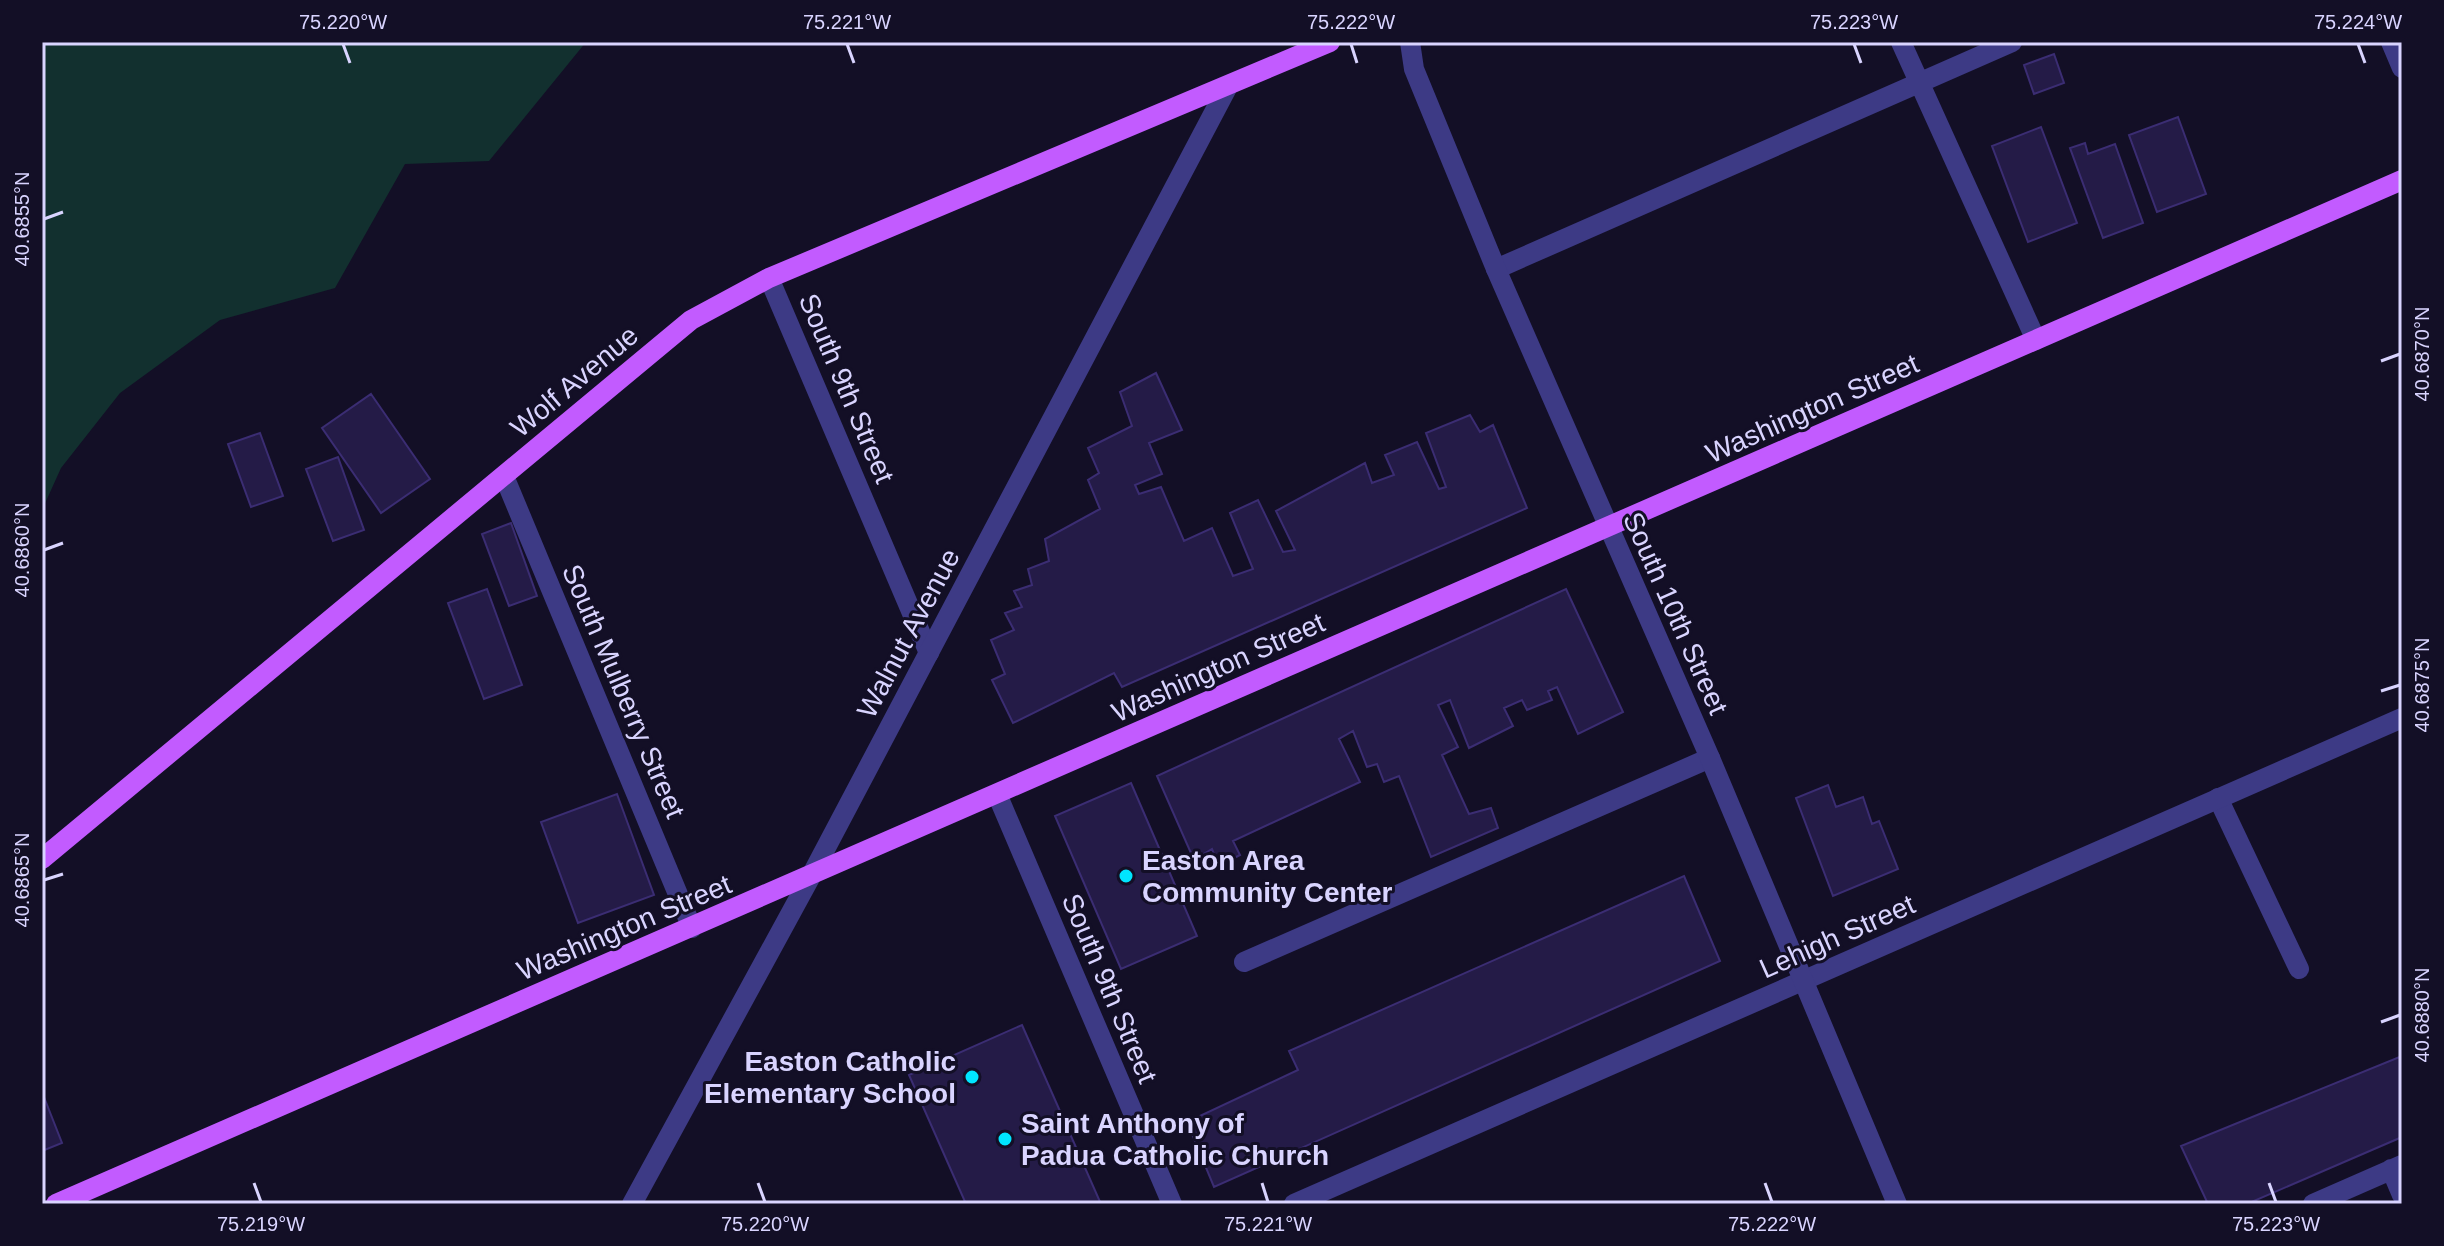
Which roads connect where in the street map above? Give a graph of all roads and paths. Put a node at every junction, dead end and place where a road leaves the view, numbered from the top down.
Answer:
1 (1330, 42) edge
2 (1410, 42) edge
3 (1901, 42) edge
4 (2012, 42) edge
5 (2391, 42) edge
6 (2402, 68) edge
7 (1920, 83) junction
8 (1228, 86) junction
9 (2402, 180) edge
10 (1496, 269) junction
11 (769, 278) junction
12 (2036, 340) junction
13 (504, 476) junction
14 (1607, 528) junction
15 (929, 653) junction
16 (2402, 718) edge
17 (1710, 758) junction
18 (997, 794) junction
19 (2218, 798) junction
20 (42, 859) edge
21 (811, 876) junction
22 (692, 928) junction
23 (1244, 962) dead end
24 (2299, 969) dead end
25 (1803, 981) junction
26 (2397, 1167) edge
27 (2402, 1195) edge
28 (56, 1204) edge
29 (632, 1204) edge
30 (1172, 1204) edge
31 (1294, 1204) edge
32 (1896, 1204) edge
33 (2313, 1204) edge

1 - 8 main road, Wolf Avenue
2 - 10 street, South 10th Street
3 - 7 street
4 - 7 street
5 - 6 street
7 - 10 street
7 - 12 street
8 - 11 main road, Wolf Avenue
8 - 15 street, Walnut Avenue
9 - 12 main road, Washington Street
10 - 14 street, South 10th Street
11 - 13 main road, Wolf Avenue
11 - 15 street, South 9th Street
12 - 14 main road, Washington Street
13 - 20 main road, Wolf Avenue
13 - 22 street, South Mulberry Street
14 - 17 street, South 10th Street
14 - 18 main road, Washington Street
15 - 21 street, Walnut Avenue
16 - 19 street, Lehigh Street
17 - 23 street
17 - 25 street, South 10th Street
18 - 21 main road, Washington Street
18 - 30 street, South 9th Street
19 - 24 street
19 - 25 street, Lehigh Street
21 - 22 main road, Washington Street
21 - 29 street, Walnut Avenue
22 - 28 main road, Washington Street
25 - 31 street, Lehigh Street
25 - 32 street, South 10th Street
26 - 27 street
26 - 33 street

